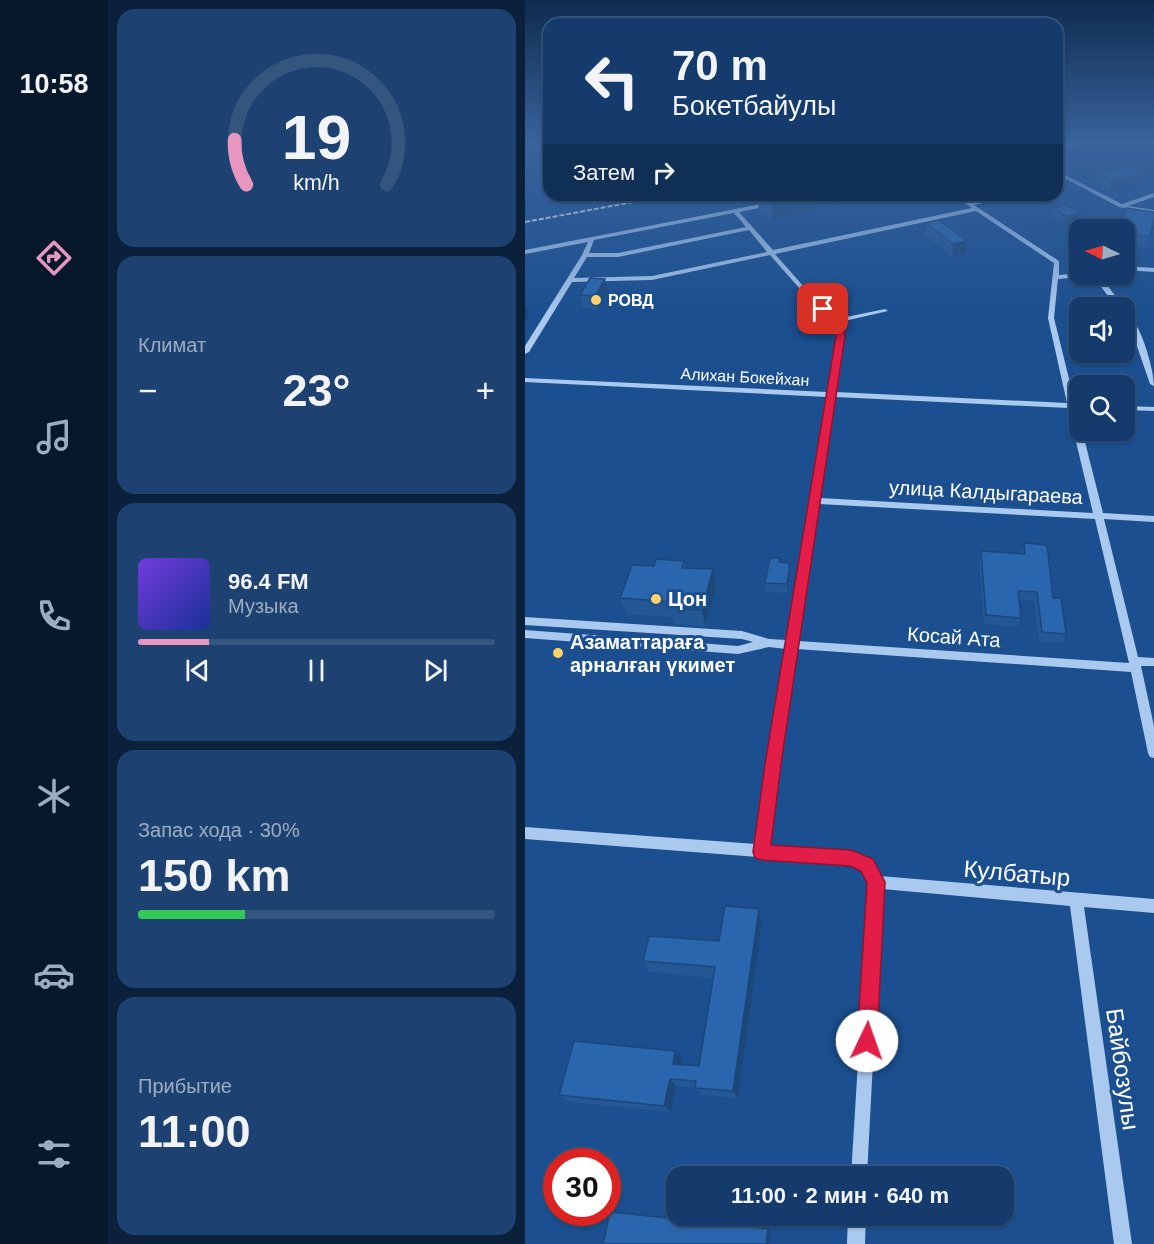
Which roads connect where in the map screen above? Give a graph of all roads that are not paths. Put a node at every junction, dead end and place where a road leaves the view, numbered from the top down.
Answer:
1 (1110, 200) edge
2 (1139, 200) edge
3 (784, 201) edge
4 (964, 201) edge
5 (992, 201) edge
6 (1121, 206) junction
7 (973, 207) junction
8 (735, 211) junction
9 (1154, 212) edge
10 (751, 228) junction
11 (592, 239) junction
12 (525, 252) edge
13 (773, 252) junction
14 (585, 255) junction
15 (1135, 269) edge
16 (1154, 270) edge
17 (1069, 276) edge
18 (1056, 277) junction
19 (570, 280) junction
20 (1103, 285) edge
21 (1112, 297) edge
22 (885, 311) dead end
23 (835, 321) junction
24 (1135, 331) edge
25 (525, 352) edge
26 (525, 380) edge
27 (1069, 381) edge
28 (1154, 384) edge
29 (830, 396) junction
30 (1069, 406) edge
31 (1135, 408) edge
32 (1154, 409) edge
33 (1083, 441) edge
34 (816, 501) junction
35 (1098, 516) junction
36 (1154, 519) edge
37 (525, 621) edge
38 (611, 627) junction
39 (525, 634) edge
40 (606, 640) junction
41 (769, 643) junction
42 (793, 645) junction
43 (1154, 662) edge
44 (1136, 664) junction
45 (1154, 753) edge
46 (525, 833) edge
47 (762, 852) junction
48 (876, 882) junction
49 (1076, 901) junction
50 (1154, 906) edge
51 (860, 1166) edge
52 (856, 1226) edge
53 (855, 1244) edge
54 (1123, 1244) edge

1 - 6 street
2 - 6 street
3 - 8 street
4 - 7 street
5 - 7 street
6 - 9 street
7 - 13 street
7 - 18 street
8 - 10 street
8 - 11 street
10 - 13 street
10 - 14 street
11 - 12 street
11 - 14 street
13 - 19 street
13 - 23 street
14 - 19 street
15 - 16 street
17 - 18 street
18 - 27 street
19 - 25 street
20 - 21 street
22 - 23 street
23 - 29 street
24 - 28 street
26 - 29 street, Алихан Бокейхан
29 - 30 street, Алихан Бокейхан
29 - 34 street
31 - 32 street
33 - 35 street
34 - 35 street, улица Калдыгараева
34 - 42 street
35 - 36 street, улица Калдыгараева
35 - 44 street
37 - 38 street, Косай Ата
38 - 40 street
38 - 41 street, Косай Ата
39 - 40 street, Косай Ата
40 - 41 street, Косай Ата
41 - 42 street, Косай Ата
42 - 44 street, Косай Ата
42 - 47 street
43 - 44 street, Косай Ата
44 - 45 street
46 - 47 street
47 - 48 street
48 - 49 street, Кулбатыр
48 - 51 street
49 - 50 street, Кулбатыр
49 - 54 street, Байбозулы
52 - 53 street

